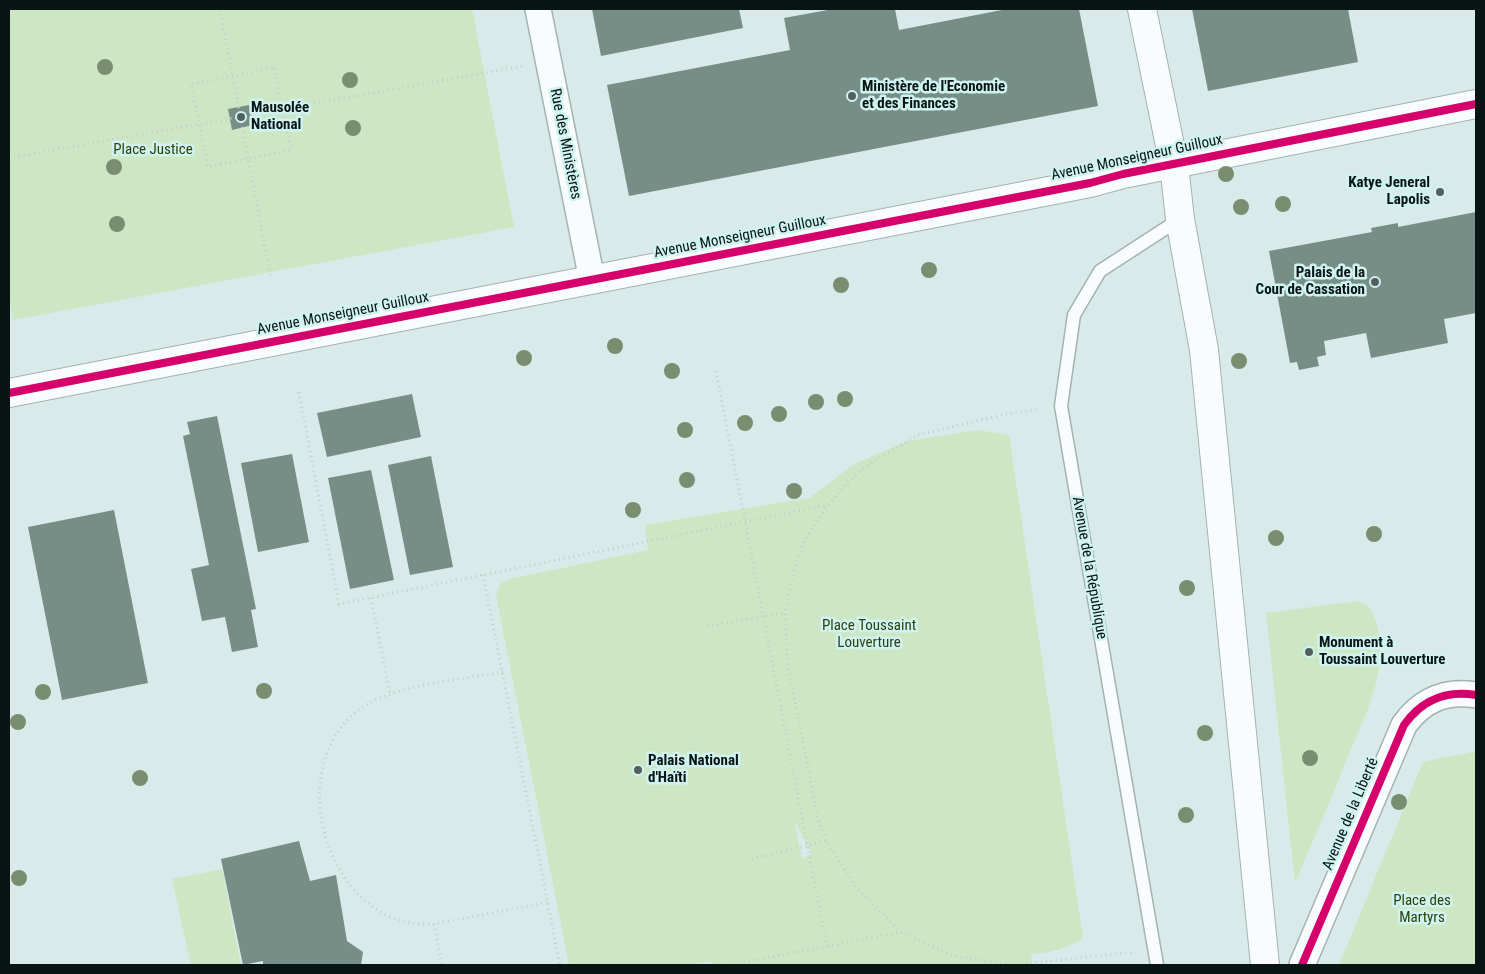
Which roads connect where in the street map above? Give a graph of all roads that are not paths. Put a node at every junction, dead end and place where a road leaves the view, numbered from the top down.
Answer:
1 (538, 9) edge
2 (1142, 9) edge
3 (1476, 104) edge
4 (1174, 165) junction
5 (1180, 219) junction
6 (592, 280) junction
7 (9, 393) edge
8 (1476, 695) edge
9 (1157, 965) edge
10 (1265, 965) edge
11 (1302, 965) edge

1 - 6 street, Rue des Ministères
2 - 4 street
3 - 4 street, Avenue Monseigneur Guilloux
4 - 5 street
4 - 6 street, Avenue Monseigneur Guilloux
5 - 9 lane, Avenue de la République
5 - 10 street
6 - 7 street, Avenue Monseigneur Guilloux
8 - 11 street, Avenue de la Liberté

